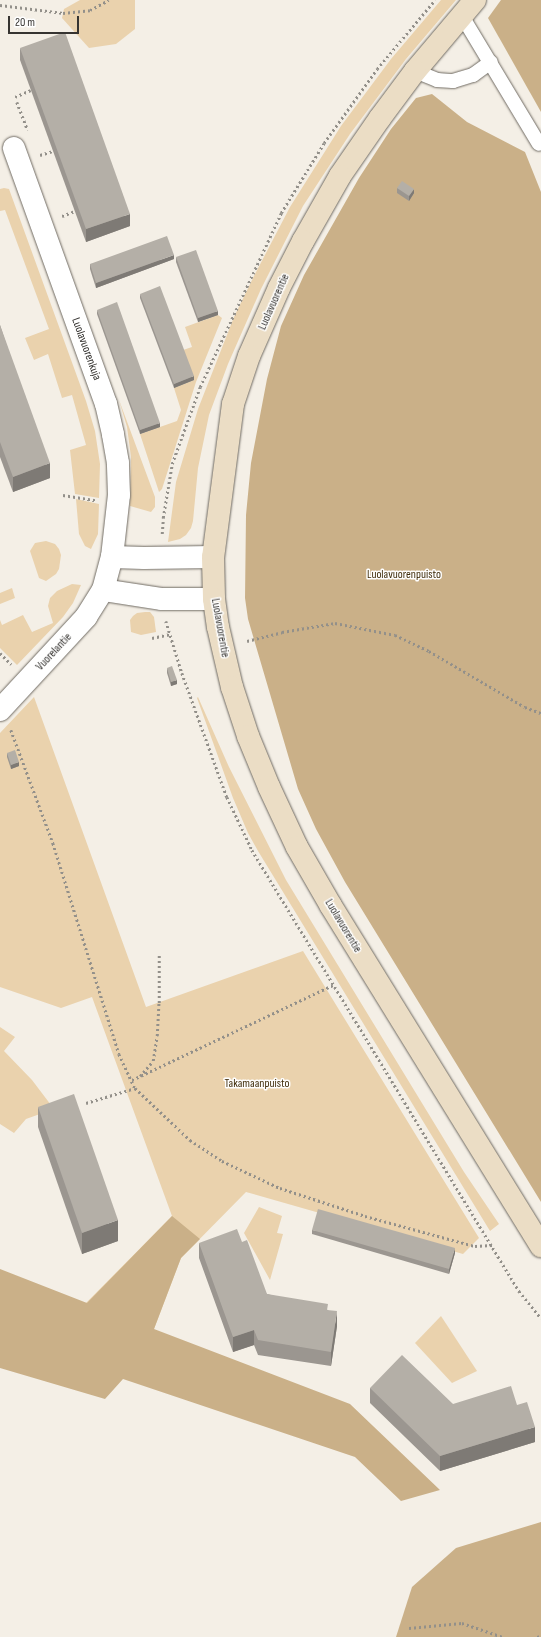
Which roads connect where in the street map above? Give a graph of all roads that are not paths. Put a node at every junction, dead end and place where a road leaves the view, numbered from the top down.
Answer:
1 (468, 8) edge
2 (491, 62) junction
3 (415, 71) junction
4 (540, 144) dead end
5 (14, 148) dead end
6 (112, 557) junction
7 (213, 557) junction
8 (103, 590) junction
9 (214, 599) junction
10 (2, 709) edge
11 (541, 1246) edge

1 - 2 lane
1 - 3 street, Luolavuorentie
2 - 3 lane
2 - 4 lane
3 - 7 street, Luolavuorentie
5 - 6 street, Luolavuorenkuja
6 - 7 street
6 - 8 street, Vuorelantie
7 - 9 street, Luolavuorentie
8 - 9 street
8 - 10 street, Vuorelantie
9 - 11 street, Luolavuorentie

